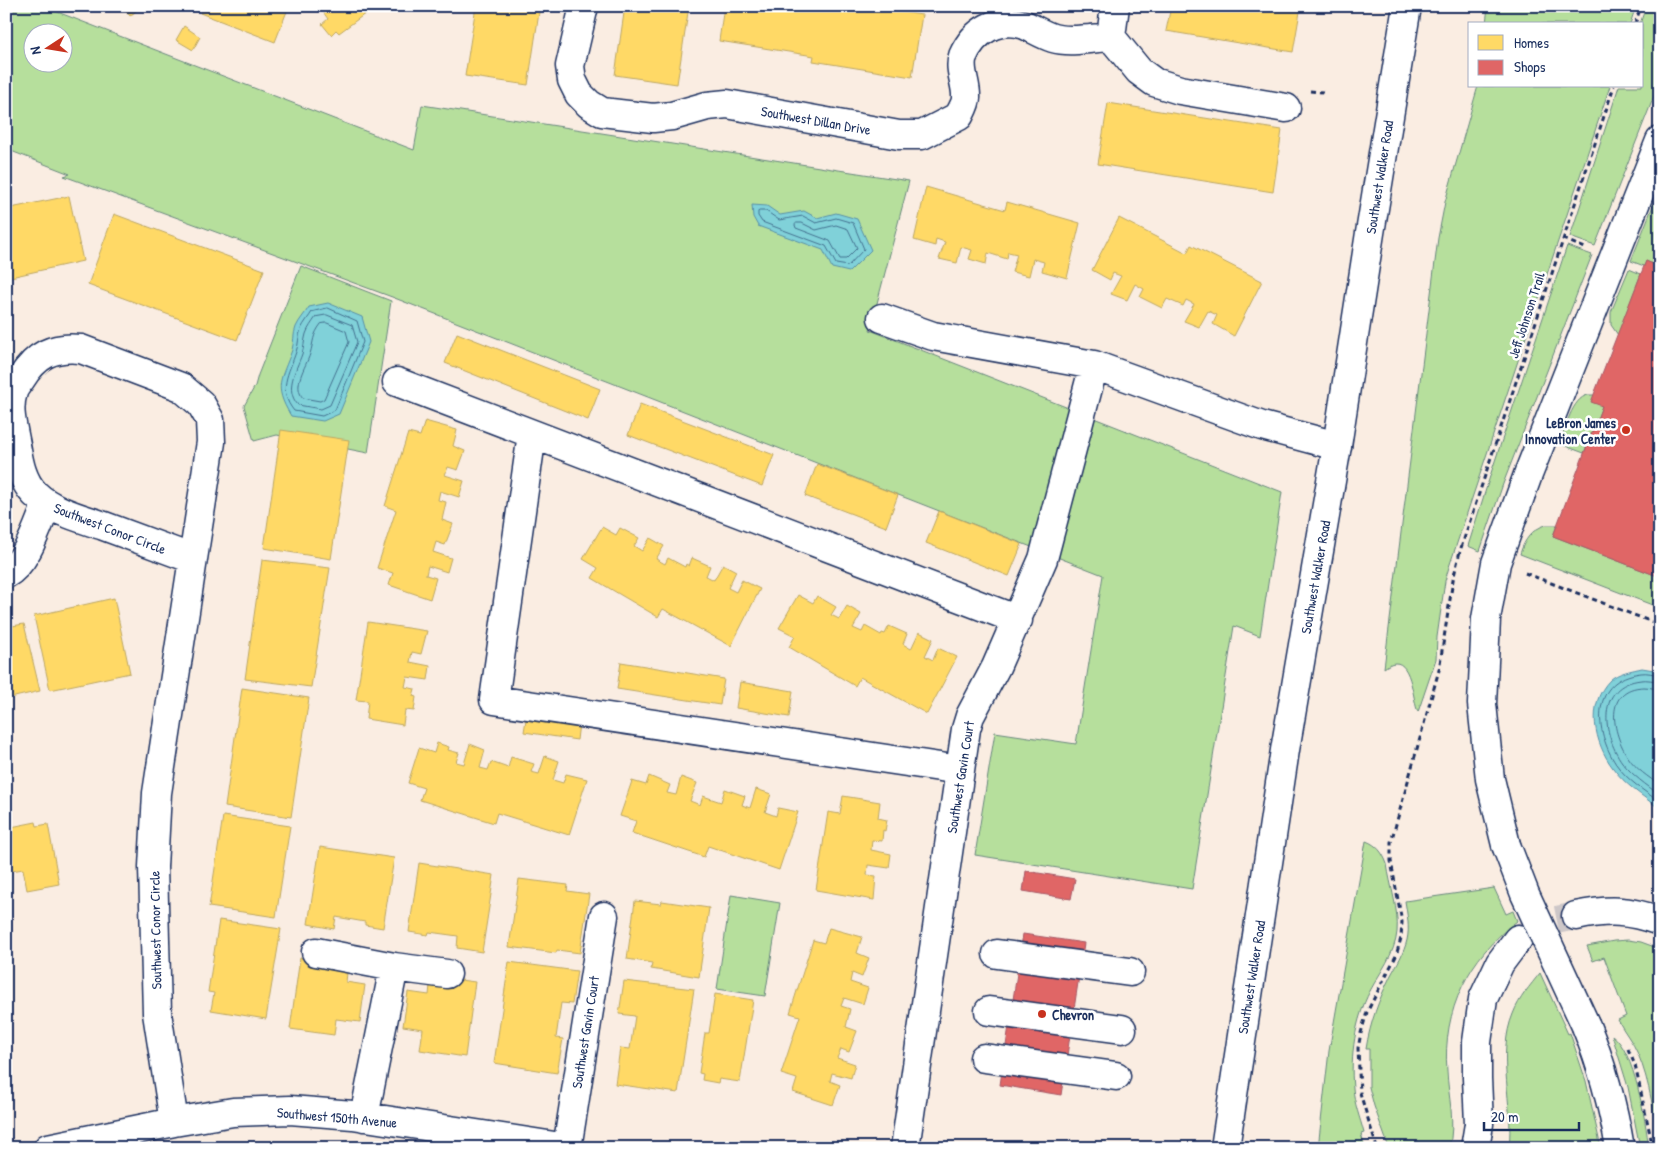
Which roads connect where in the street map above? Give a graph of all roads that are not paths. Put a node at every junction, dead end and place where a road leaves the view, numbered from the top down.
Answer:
1 (584, 6) edge
2 (1115, 6) edge
3 (1407, 6) edge
4 (1110, 37) junction
5 (1286, 108) dead end
6 (1660, 141) edge
7 (882, 318) dead end
8 (1094, 365) junction
9 (16, 366) edge
10 (397, 382) dead end
11 (532, 434) junction
12 (1337, 446) junction
13 (47, 504) junction
14 (193, 559) junction
15 (6, 574) edge
16 (1018, 620) junction
17 (960, 770) junction
18 (604, 916) dead end
19 (1576, 916) tunnel mouth
20 (1660, 921) edge
21 (1518, 939) tunnel mouth
22 (316, 952) dead end
23 (997, 954) dead end
24 (394, 967) junction
25 (1130, 972) dead end
26 (447, 974) dead end
27 (989, 1011) dead end
28 (1122, 1029) dead end
29 (984, 1058) dead end
30 (1116, 1076) dead end
31 (364, 1116) junction
32 (174, 1122) junction
33 (48, 1148) edge
34 (567, 1148) edge
35 (905, 1148) edge
36 (1225, 1148) edge
37 (1475, 1148) edge
38 (1620, 1148) edge

1 - 4 street, Southwest Dillan Drive
2 - 4 street
3 - 12 street, Southwest Walker Road
4 - 5 street
6 - 38 street, bridge
7 - 8 street
8 - 12 street
8 - 16 street, Southwest Gavin Court
9 - 13 street, Southwest Conor Circle
9 - 14 street, Southwest Conor Circle
10 - 11 street
11 - 16 street
11 - 17 street
12 - 36 street, Southwest Walker Road
13 - 14 street, Southwest Conor Circle
13 - 15 street
14 - 32 street, Southwest Conor Circle
16 - 17 street, Southwest Gavin Court
17 - 35 street, Southwest Gavin Court
18 - 34 street, Southwest Gavin Court
19 - 20 street
21 - 37 street
22 - 24 street
23 - 25 street
24 - 26 street
24 - 31 street
27 - 28 street
29 - 30 street
31 - 32 street, Southwest 150th Avenue
31 - 34 street, Southwest 150th Avenue
32 - 33 street, Southwest 150th Avenue

